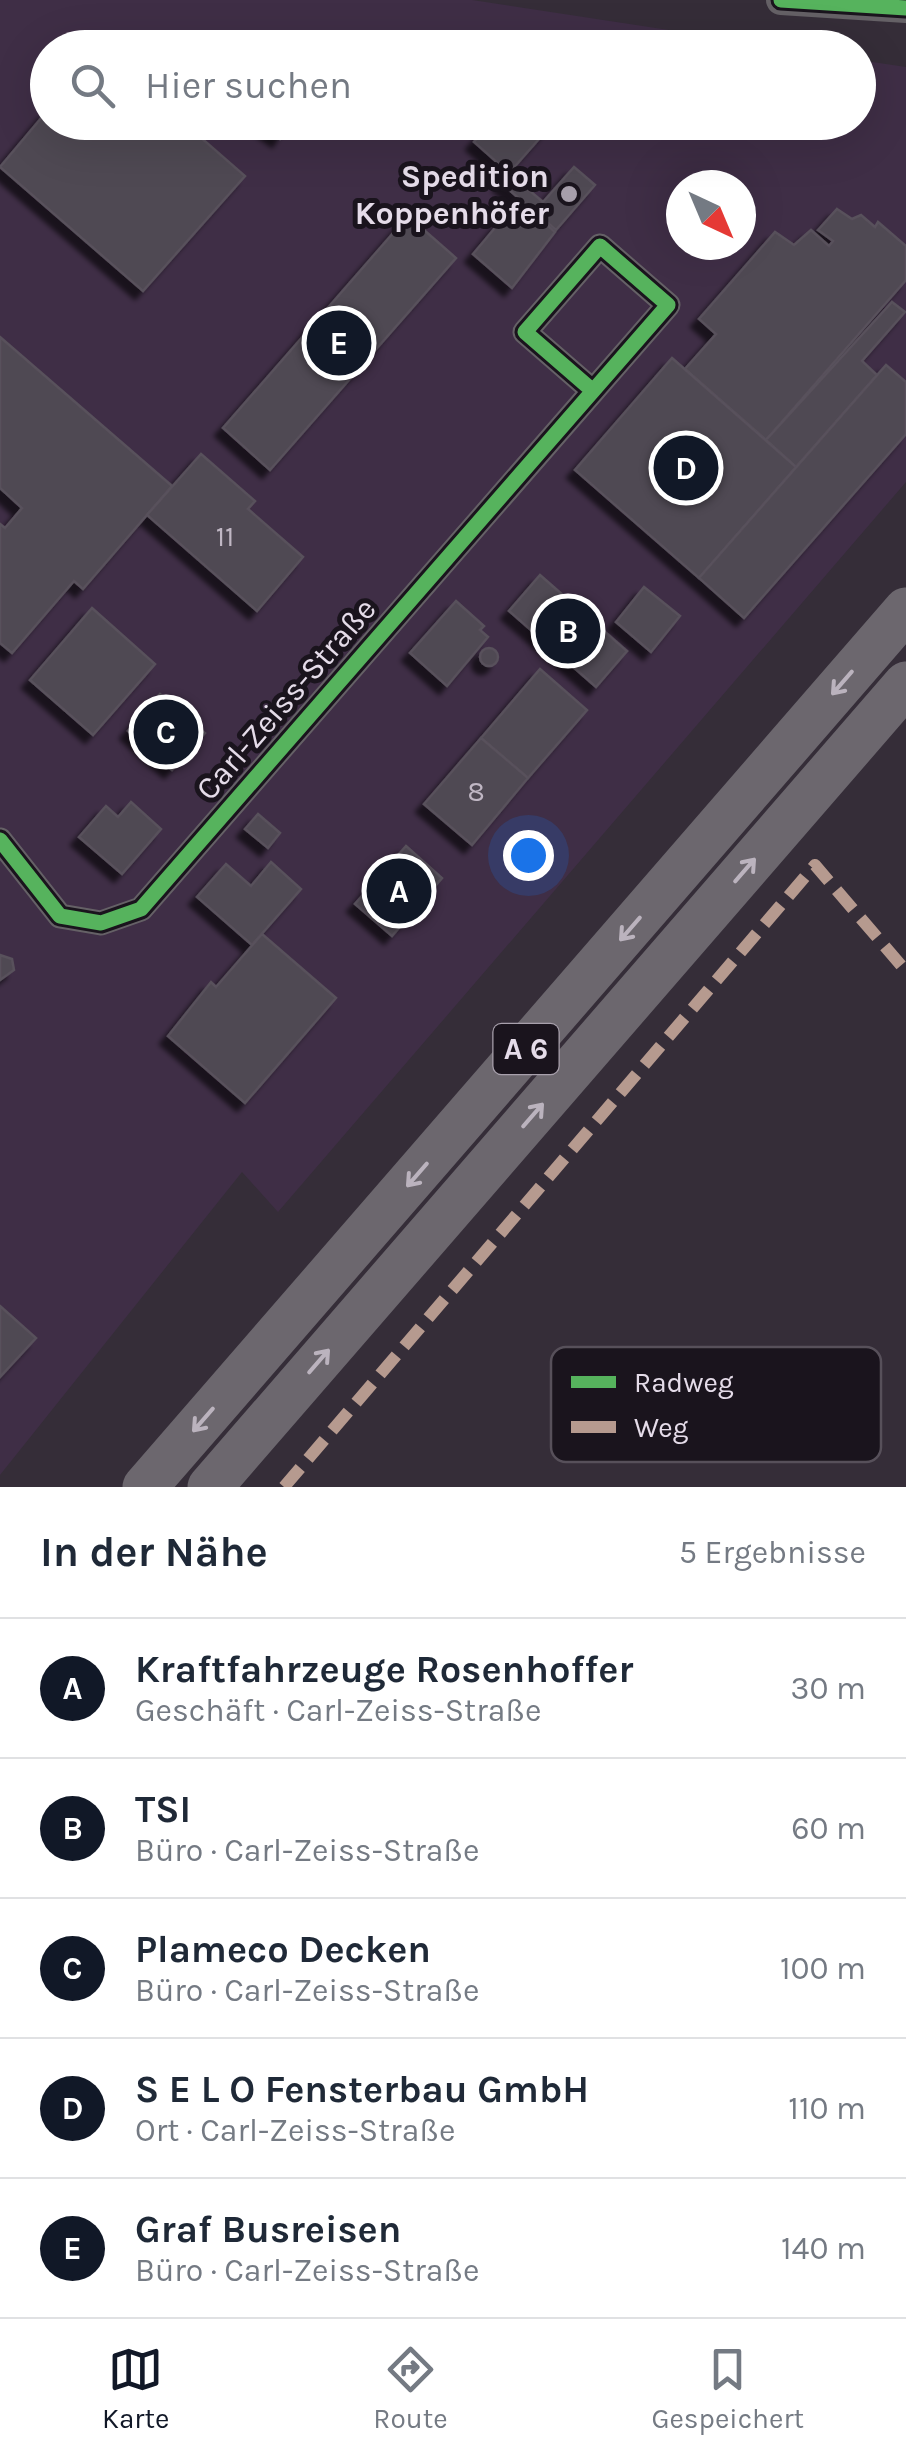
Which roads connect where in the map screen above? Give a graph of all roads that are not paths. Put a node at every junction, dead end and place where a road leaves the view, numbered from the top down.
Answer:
1 (781, 0) edge
2 (906, 8) edge
3 (593, 391) junction
4 (906, 610) edge
5 (906, 684) edge
6 (0, 840) edge
7 (145, 1487) edge
8 (210, 1487) edge

1 - 2 street
3 - 3 street, Carl-Zeiss-Straße
3 - 6 street, Carl-Zeiss-Straße
4 -> 7 highway, A 6
8 -> 5 highway, A 6

